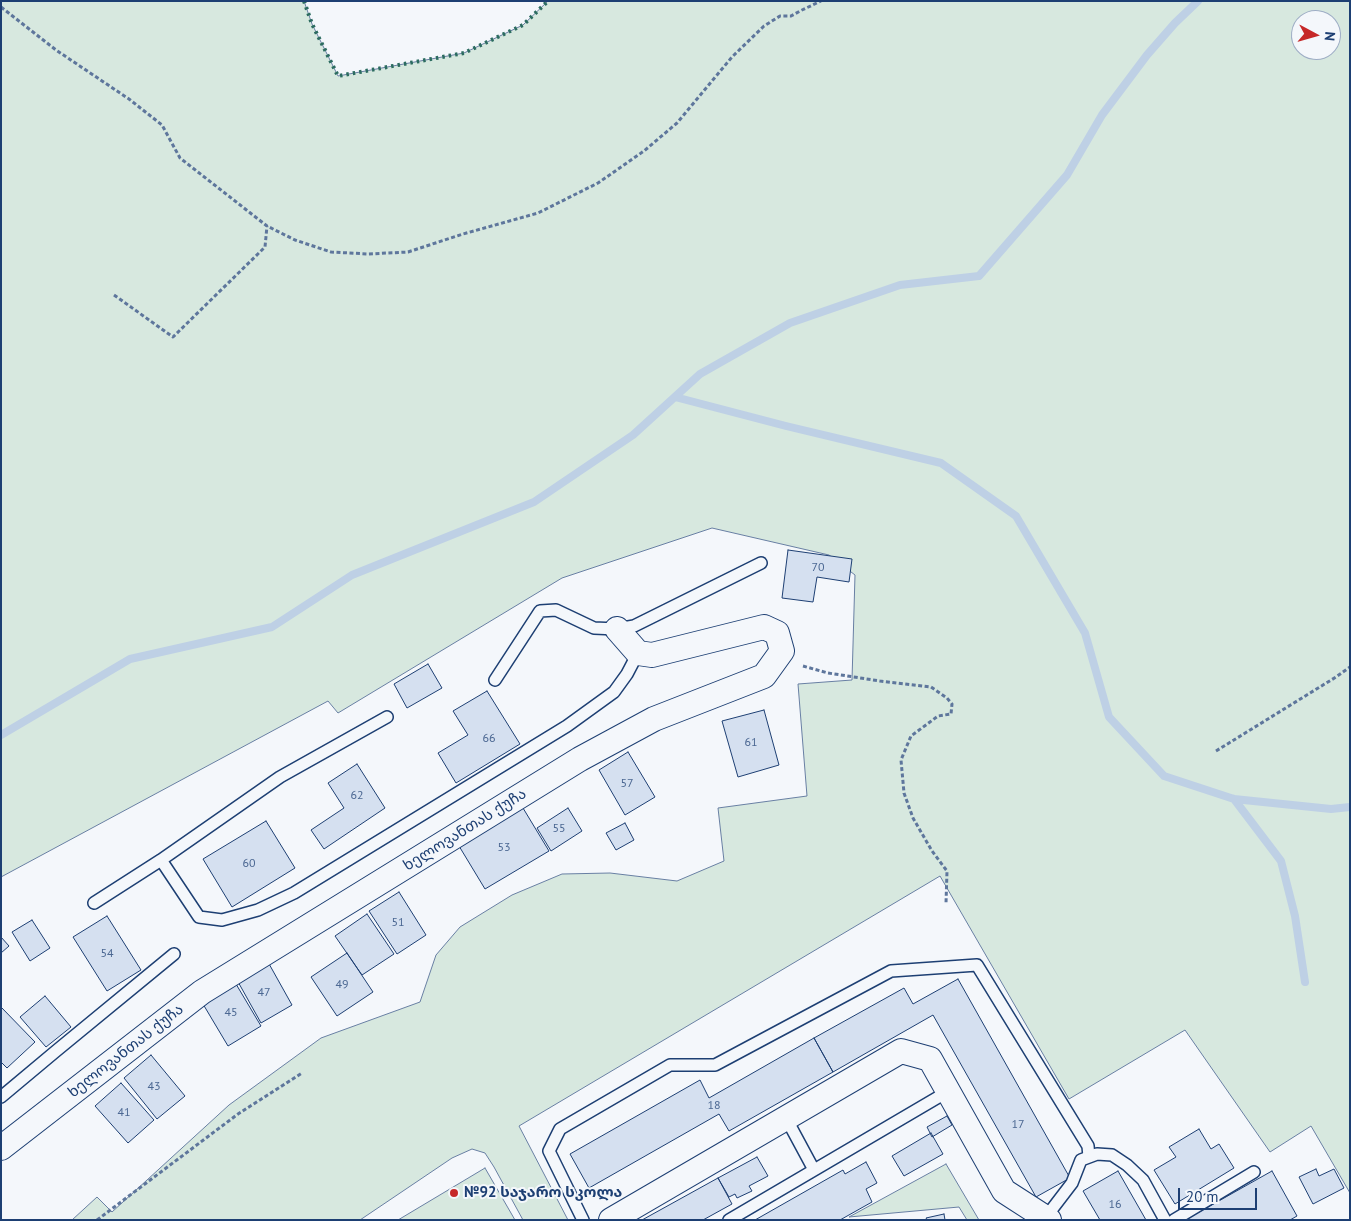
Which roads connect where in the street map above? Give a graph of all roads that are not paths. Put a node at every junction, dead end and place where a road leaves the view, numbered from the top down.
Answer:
1 (760, 562) dead end
2 (617, 629) junction
3 (638, 653) junction
4 (495, 680) dead end
5 (387, 718) dead end
6 (161, 860) junction
7 (94, 903) dead end
8 (174, 954) dead end
9 (947, 1092) junction
10 (1, 1097) edge
11 (786, 1118) junction
12 (1, 1148) edge
13 (1089, 1157) junction
14 (814, 1170) junction
15 (1254, 1172) dead end
16 (1048, 1219) edge
17 (583, 1220) edge
18 (611, 1220) edge
19 (729, 1220) edge
20 (1165, 1220) edge
21 (1174, 1220) edge

1 - 2 lane
2 - 3 street
2 - 4 lane
3 - 6 lane
3 - 12 street, ხელოვანთას ქუჩა
5 - 6 lane
6 - 7 lane
8 - 10 lane
9 - 11 street
9 - 14 lane
9 - 16 street
11 - 14 lane
11 - 18 street
13 - 16 lane
13 - 17 lane
13 - 20 lane
14 - 19 lane
15 - 21 lane

